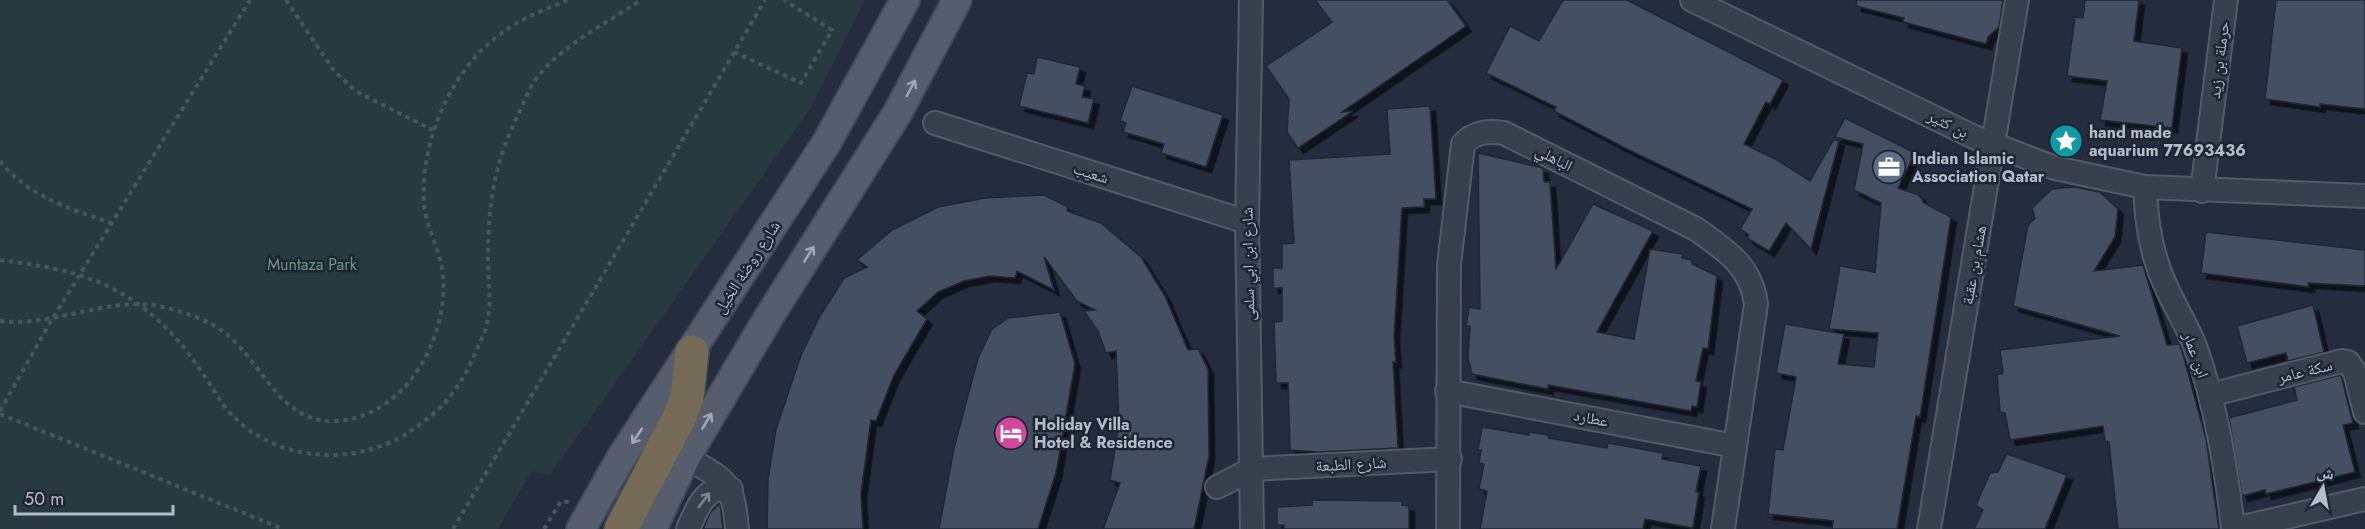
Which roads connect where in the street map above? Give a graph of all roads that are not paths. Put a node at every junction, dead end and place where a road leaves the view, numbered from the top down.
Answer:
1 (905, 0) edge
2 (957, 0) edge
3 (1251, 0) edge
4 (2018, 0) edge
5 (2226, 0) edge
6 (1698, 2) edge
7 (935, 123) dead end
8 (1994, 146) junction
9 (2145, 187) junction
10 (2202, 191) junction
11 (2365, 196) edge
12 (1247, 222) junction
13 (692, 352) junction
14 (1447, 391) junction
15 (2210, 395) junction
16 (2365, 412) edge
17 (1735, 446) junction
18 (686, 457) junction
19 (1450, 459) junction
20 (1252, 469) junction
21 (1217, 487) dead end
22 (731, 489) junction
23 (2365, 499) edge
24 (581, 529) edge
25 (621, 529) edge
26 (652, 529) edge
27 (688, 529) edge
28 (737, 529) edge
29 (1252, 529) edge
30 (1448, 529) edge
31 (1723, 529) edge
32 (1929, 529) edge
33 (2233, 529) edge

1 - 13 main road, شارع روضة الخيل
18 -> 2 main road
3 - 12 street, شارع ابن ابي سلمى
4 - 8 street, هشام بن عقبة
5 - 10 street, حرملة بن زيد
6 - 8 street, بن كثير
7 - 12 street, شعيب
8 - 9 street, بن كثير
8 - 32 street, هشام بن عقبة
9 - 10 street, بن كثير
9 - 15 street, ابن عمار
10 - 11 street, بن كثير
12 - 20 street, شارع ابن ابي سلمى
13 -> 24 main road, شارع روضة الخيل
13 - 25 highway
14 - 17 street, عطارد
14 - 17 street, الباهلي
14 - 19 street, الباهلي
15 - 16 street, سكة عامر
15 - 33 street, ابن عمار
17 - 31 street, الباهلي
18 - 22 street
18 - 26 main road
19 - 20 street, شارع الطبعة
19 - 30 street, الباهلي
20 - 21 street
20 - 29 street, شارع ابن ابي سلمى
27 -> 22 street
22 - 28 street
23 - 33 street

